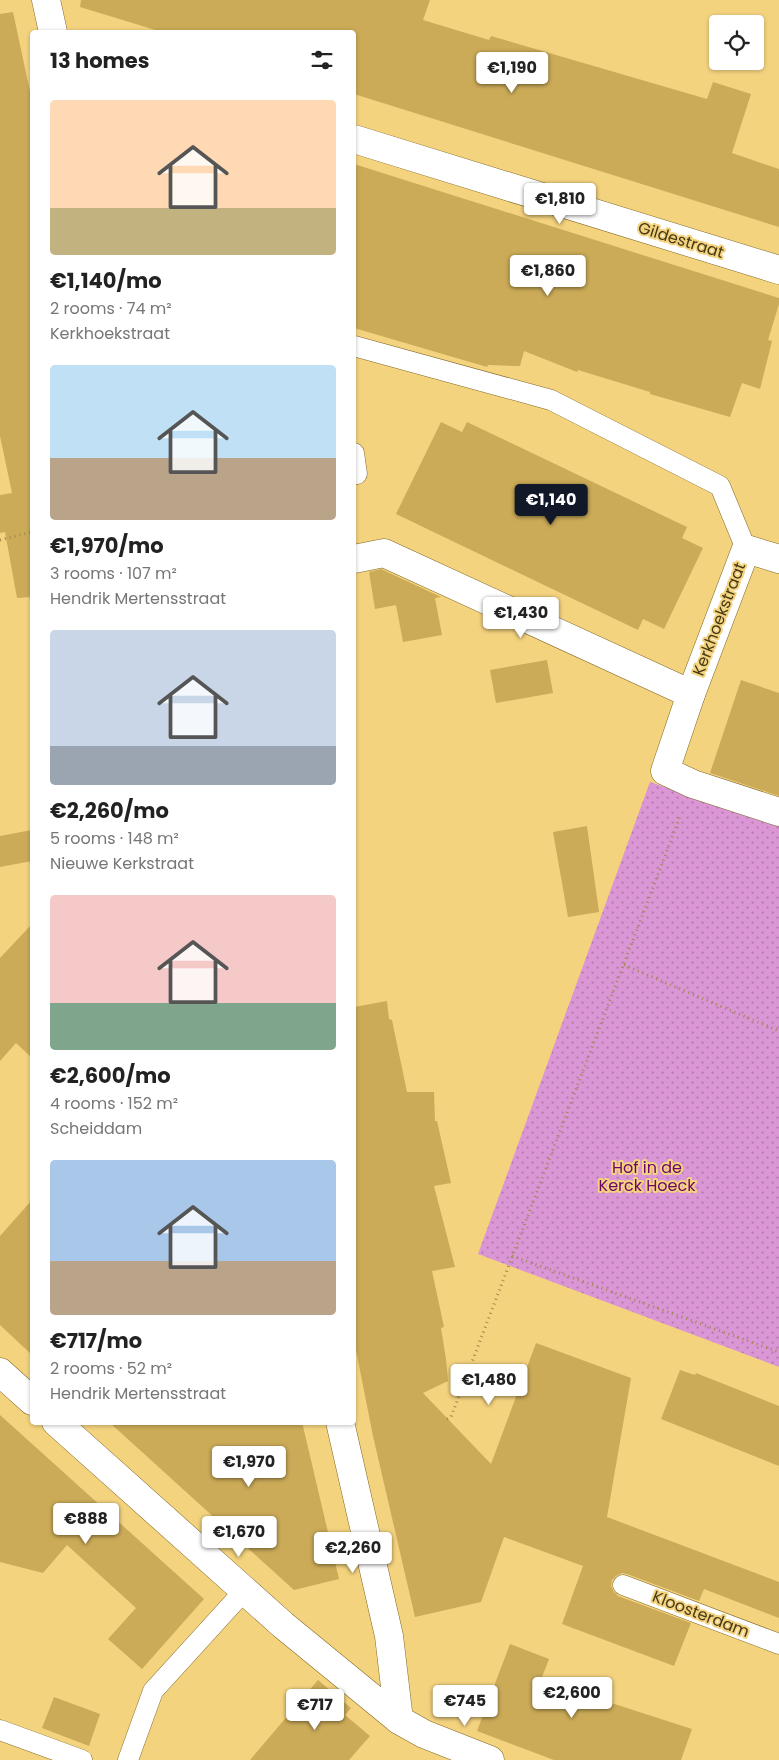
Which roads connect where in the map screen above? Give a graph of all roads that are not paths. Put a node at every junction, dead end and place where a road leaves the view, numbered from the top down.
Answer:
1 (46, 0) edge
2 (53, 30) edge
3 (356, 140) edge
4 (779, 270) edge
5 (356, 347) edge
6 (356, 467) edge
7 (357, 474) dead end
8 (746, 549) junction
9 (356, 559) edge
10 (779, 559) edge
11 (691, 694) junction
12 (779, 812) edge
13 (0, 1372) edge
14 (30, 1400) edge
15 (59, 1425) edge
16 (341, 1425) edge
17 (623, 1585) dead end
18 (244, 1591) junction
19 (779, 1644) edge
20 (398, 1720) junction
21 (0, 1730) edge
22 (426, 1747) edge
23 (82, 1760) edge
24 (128, 1760) edge
25 (490, 1760) edge

1 - 2 street
3 - 4 street, Gildestraat
5 - 8 lane
6 - 7 lane
8 - 10 street, Kerkhoekstraat
8 - 11 street, Kerkhoekstraat
9 - 11 street, Kerkhoekstraat
11 - 12 street, Kerkhoekstraat
13 - 14 street
15 - 18 street
16 - 20 street
17 - 19 lane, Kloosterdam
18 - 20 street
18 - 24 lane
20 - 22 street
21 - 23 lane
22 - 25 street

